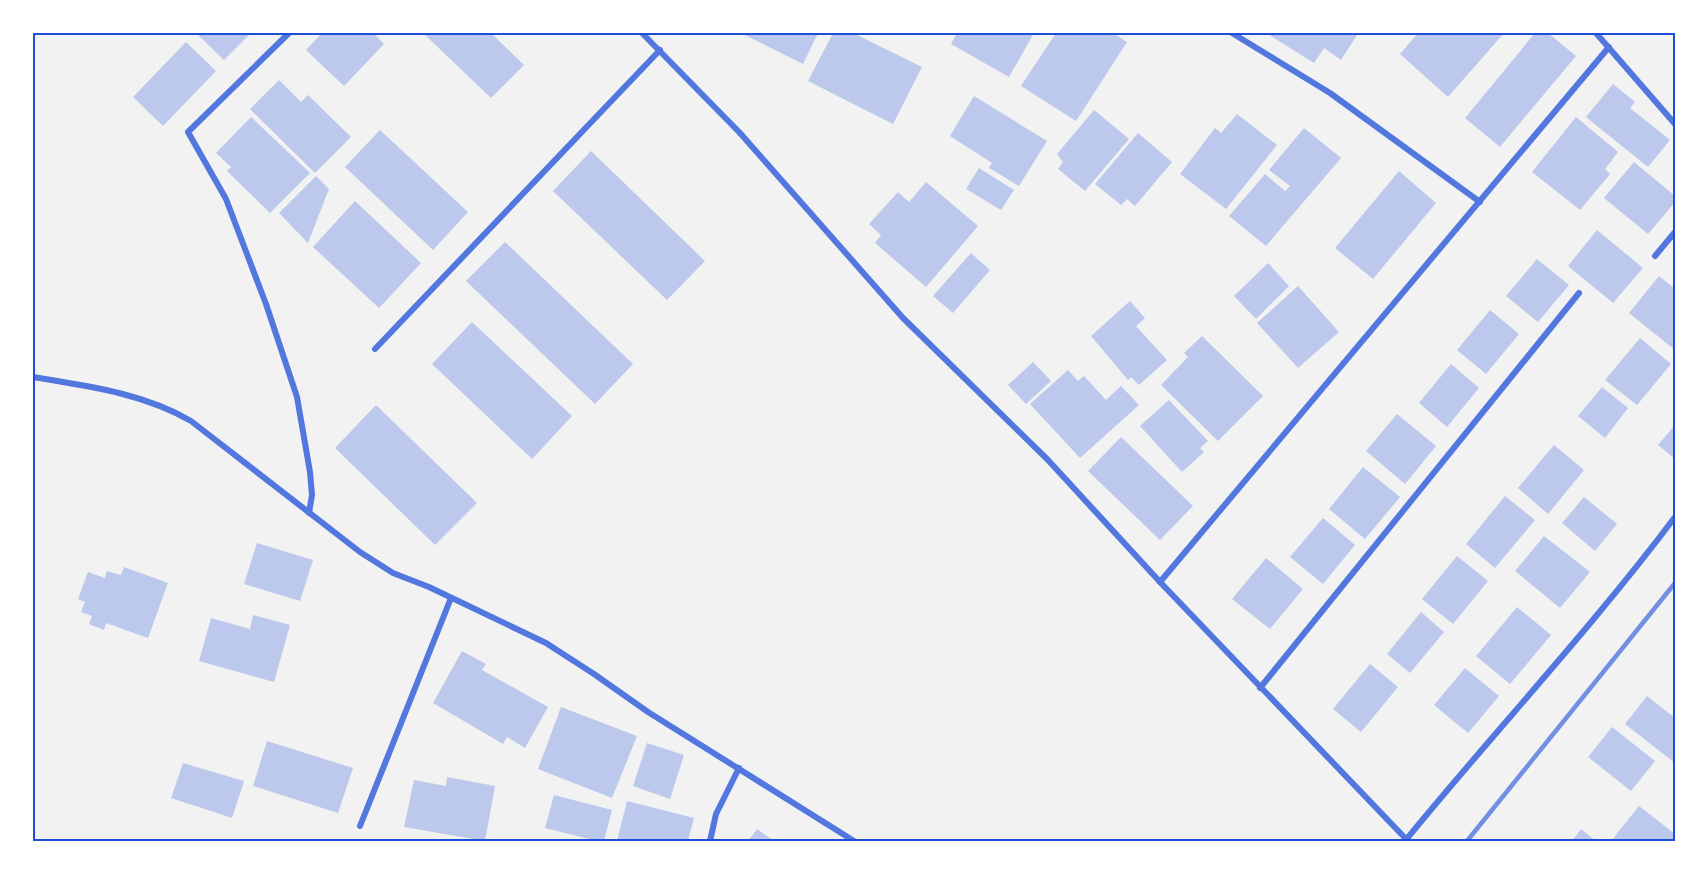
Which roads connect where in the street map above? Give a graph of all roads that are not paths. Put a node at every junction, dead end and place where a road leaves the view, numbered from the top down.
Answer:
1 (289, 33) edge
2 (642, 33) edge
3 (1232, 33) edge
4 (1596, 33) edge
5 (1609, 47) junction
6 (660, 50) junction
7 (1675, 124) edge
8 (1480, 202) junction
9 (1675, 232) edge
10 (1655, 256) dead end
11 (1579, 293) dead end
12 (375, 349) dead end
13 (33, 377) edge
14 (309, 513) junction
15 (1675, 518) edge
16 (1160, 582) junction
17 (451, 598) junction
18 (1260, 688) junction
19 (739, 768) junction
20 (360, 826) dead end
21 (1406, 840) edge
22 (710, 841) edge
23 (854, 841) edge

1 - 14 street
2 - 6 street
3 - 8 street
4 - 5 street
5 - 7 street
5 - 8 street
6 - 12 street
6 - 16 street
8 - 16 street
9 - 10 street
11 - 18 street
13 - 14 street
14 - 17 street
15 - 21 street
16 - 18 street
17 - 19 street
17 - 20 street
18 - 21 street
19 - 22 street
19 - 23 street

